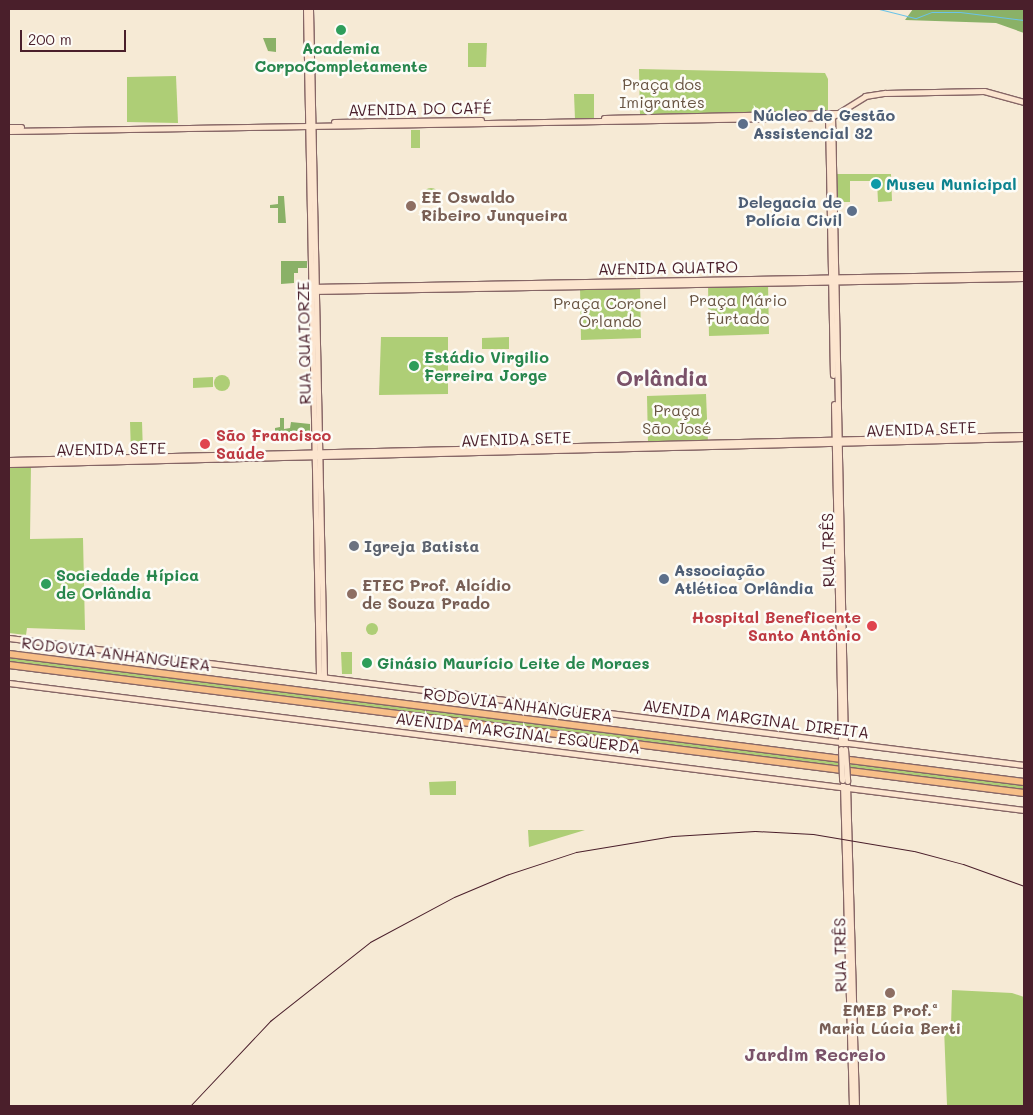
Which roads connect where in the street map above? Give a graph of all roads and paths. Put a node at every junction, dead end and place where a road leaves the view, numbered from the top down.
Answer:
1 (306, 9) edge
2 (310, 9) edge
3 (1024, 102) edge
4 (830, 115) junction
5 (311, 124) junction
6 (9, 129) edge
7 (1024, 274) edge
8 (992, 276) junction
9 (1024, 278) edge
10 (833, 279) junction
11 (314, 289) junction
12 (1024, 435) edge
13 (1024, 438) edge
14 (836, 442) junction
15 (316, 455) junction
16 (9, 460) edge
17 (9, 464) edge
18 (9, 638) edge
19 (9, 654) edge
20 (9, 665) edge
21 (321, 677) junction
22 (9, 683) edge
23 (843, 746) junction
24 (1024, 765) edge
25 (1024, 782) edge
26 (845, 787) junction
27 (1024, 793) edge
28 (1024, 810) edge
29 (852, 1106) edge
30 (856, 1106) edge

1 - 5 main road, RUA QUATORZE
2 - 5 main road, RUA QUATORZE
3 - 4 main road, AVENIDA DO CAFÉ
4 - 5 main road, AVENIDA DO CAFÉ
4 - 10 main road, RUA TRÊS
5 - 6 main road, AVENIDA DO CAFÉ
5 - 11 main road, RUA QUATORZE
7 - 8 main road, AVENIDA QUATRO
8 - 9 main road, AVENIDA QUATRO
8 - 10 main road, AVENIDA QUATRO
10 - 11 main road, AVENIDA QUATRO
10 - 14 main road, RUA TRÊS
11 - 15 main road, RUA QUATORZE
12 - 14 main road, AVENIDA SETE
13 - 14 main road, AVENIDA SETE
14 - 15 main road, AVENIDA SETE
14 - 23 main road, RUA TRÊS
15 - 16 main road, AVENIDA SETE
15 - 17 main road, AVENIDA SETE
15 - 21 main road, RUA QUATORZE
18 - 21 main road, AVENIDA MARGINAL DIREITA
19 - 25 highway, RODOVIA ANHANGUERA
20 - 27 highway, RODOVIA ANHANGUERA
21 - 23 main road, AVENIDA MARGINAL DIREITA
22 - 26 main road, AVENIDA MARGINAL ESQUERDA
23 - 24 main road, AVENIDA MARGINAL DIREITA
23 - 26 main road, RUA TRÊS, bridge
26 - 28 main road, AVENIDA MARGINAL ESQUERDA
26 - 29 main road, RUA TRÊS
26 - 30 main road, RUA TRÊS
29 - 30 main road

